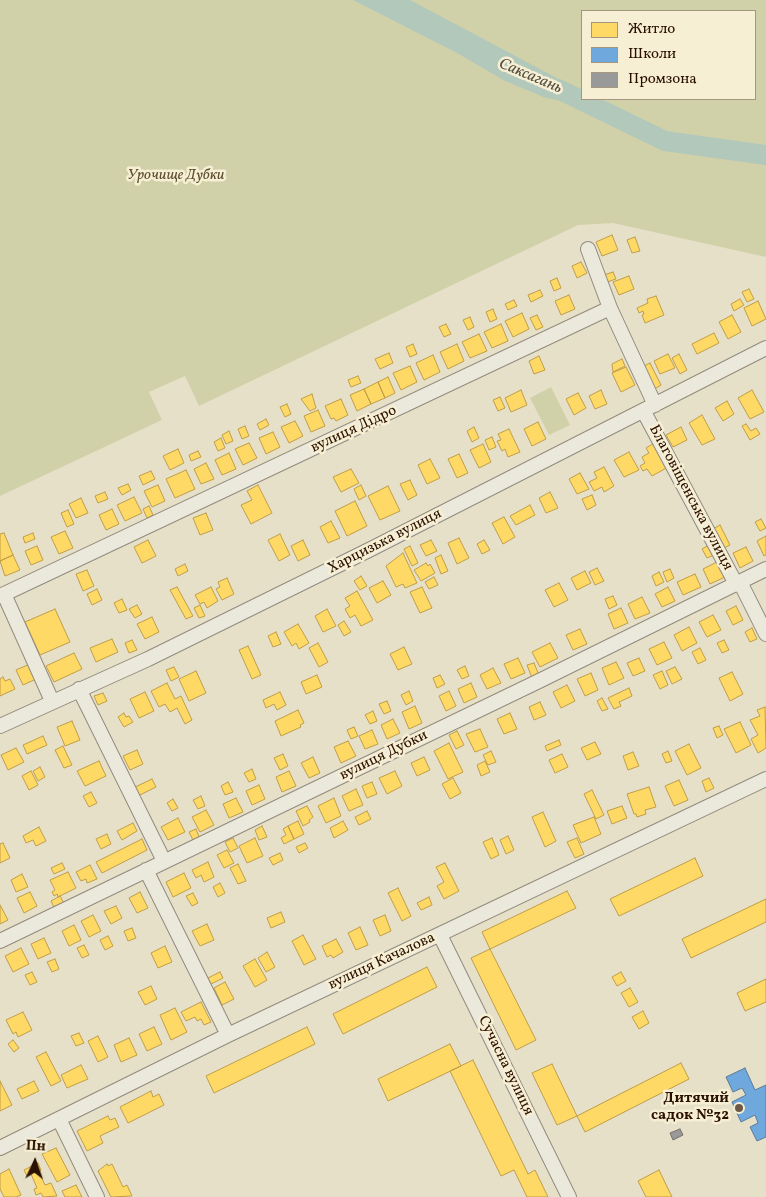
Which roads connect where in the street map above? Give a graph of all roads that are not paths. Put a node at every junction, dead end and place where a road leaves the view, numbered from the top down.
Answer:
1 (588, 249) dead end
2 (610, 308) junction
3 (766, 348) edge
4 (650, 408) junction
5 (766, 569) edge
6 (736, 584) junction
7 (2, 595) edge
8 (766, 634) edge
9 (79, 689) junction
10 (52, 702) junction
11 (0, 726) edge
12 (766, 779) edge
13 (164, 861) junction
14 (146, 870) junction
15 (440, 935) junction
16 (0, 941) edge
17 (228, 1035) junction
18 (59, 1119) junction
19 (0, 1148) edge
20 (97, 1197) edge
21 (569, 1197) edge

1 - 2 street
2 - 4 street
2 - 7 street, вулиця Дідро
3 - 4 street, Харцизька вулиця
4 - 6 street, Благовіщенська вулиця
4 - 9 street, Харцизька вулиця
5 - 6 street, вулиця Дубки
6 - 8 street, Благовіщенська вулиця
6 - 13 street, вулиця Дубки
7 - 10 street
9 - 10 street, Харцизька вулиця
9 - 13 street
10 - 11 street, Харцизька вулиця
12 - 15 street, вулиця Качалова
13 - 14 street, вулиця Дубки
14 - 16 street, вулиця Дубки
14 - 17 street
15 - 17 street, вулиця Качалова
15 - 21 street, Сучасна вулиця
17 - 18 street, вулиця Качалова
18 - 19 street, вулиця Качалова
18 - 20 street

